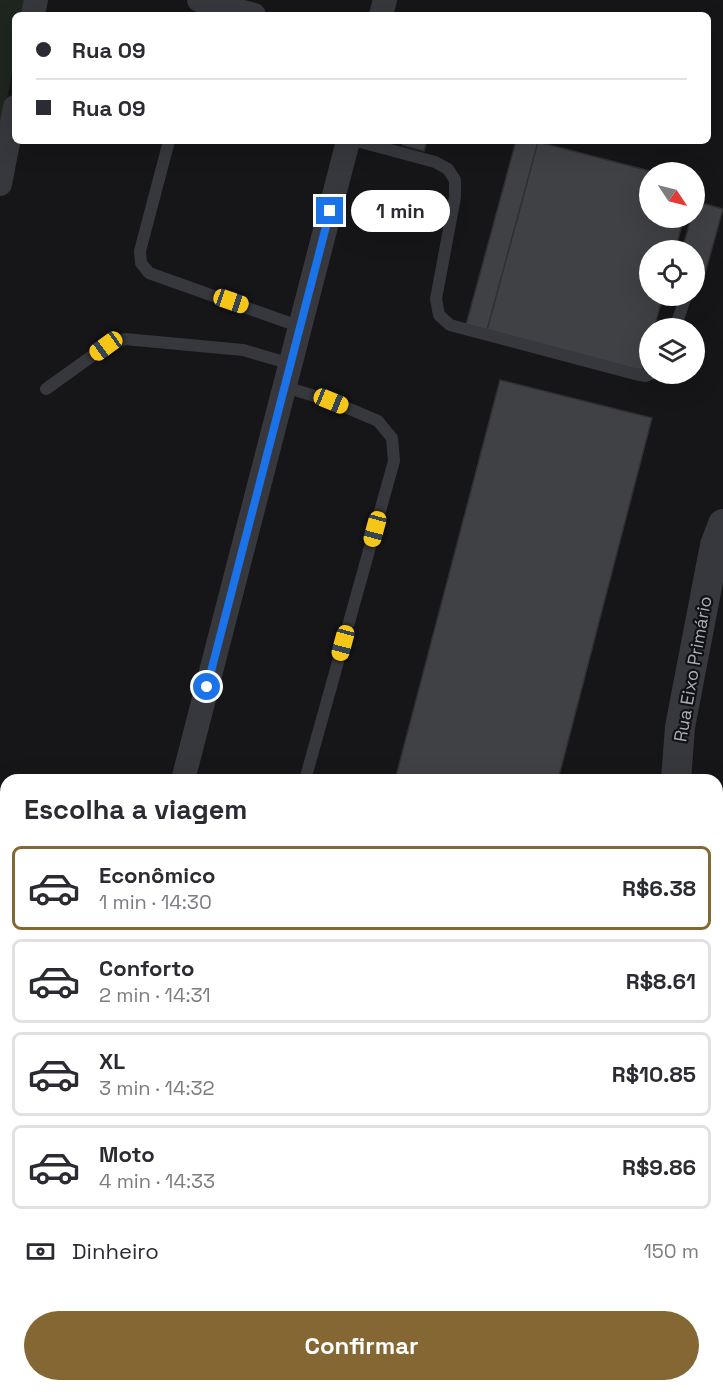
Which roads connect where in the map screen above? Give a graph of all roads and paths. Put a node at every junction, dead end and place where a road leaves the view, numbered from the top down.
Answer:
1 (199, 0) edge
2 (243, 12) edge
3 (12, 122) edge
4 (168, 144) edge
5 (347, 144) edge
6 (368, 144) edge
7 (0, 184) edge
8 (300, 327) junction
9 (639, 374) edge
10 (288, 375) junction
11 (46, 389) dead end
12 (723, 524) edge
13 (185, 774) edge
14 (306, 774) edge
15 (676, 774) edge

1 - 2 street
3 - 7 street
4 - 8 lane
5 - 8 street
6 - 9 lane
8 - 10 street
10 - 11 lane
10 - 13 street
10 - 14 lane
12 - 15 street, Rua Eixo Primário

